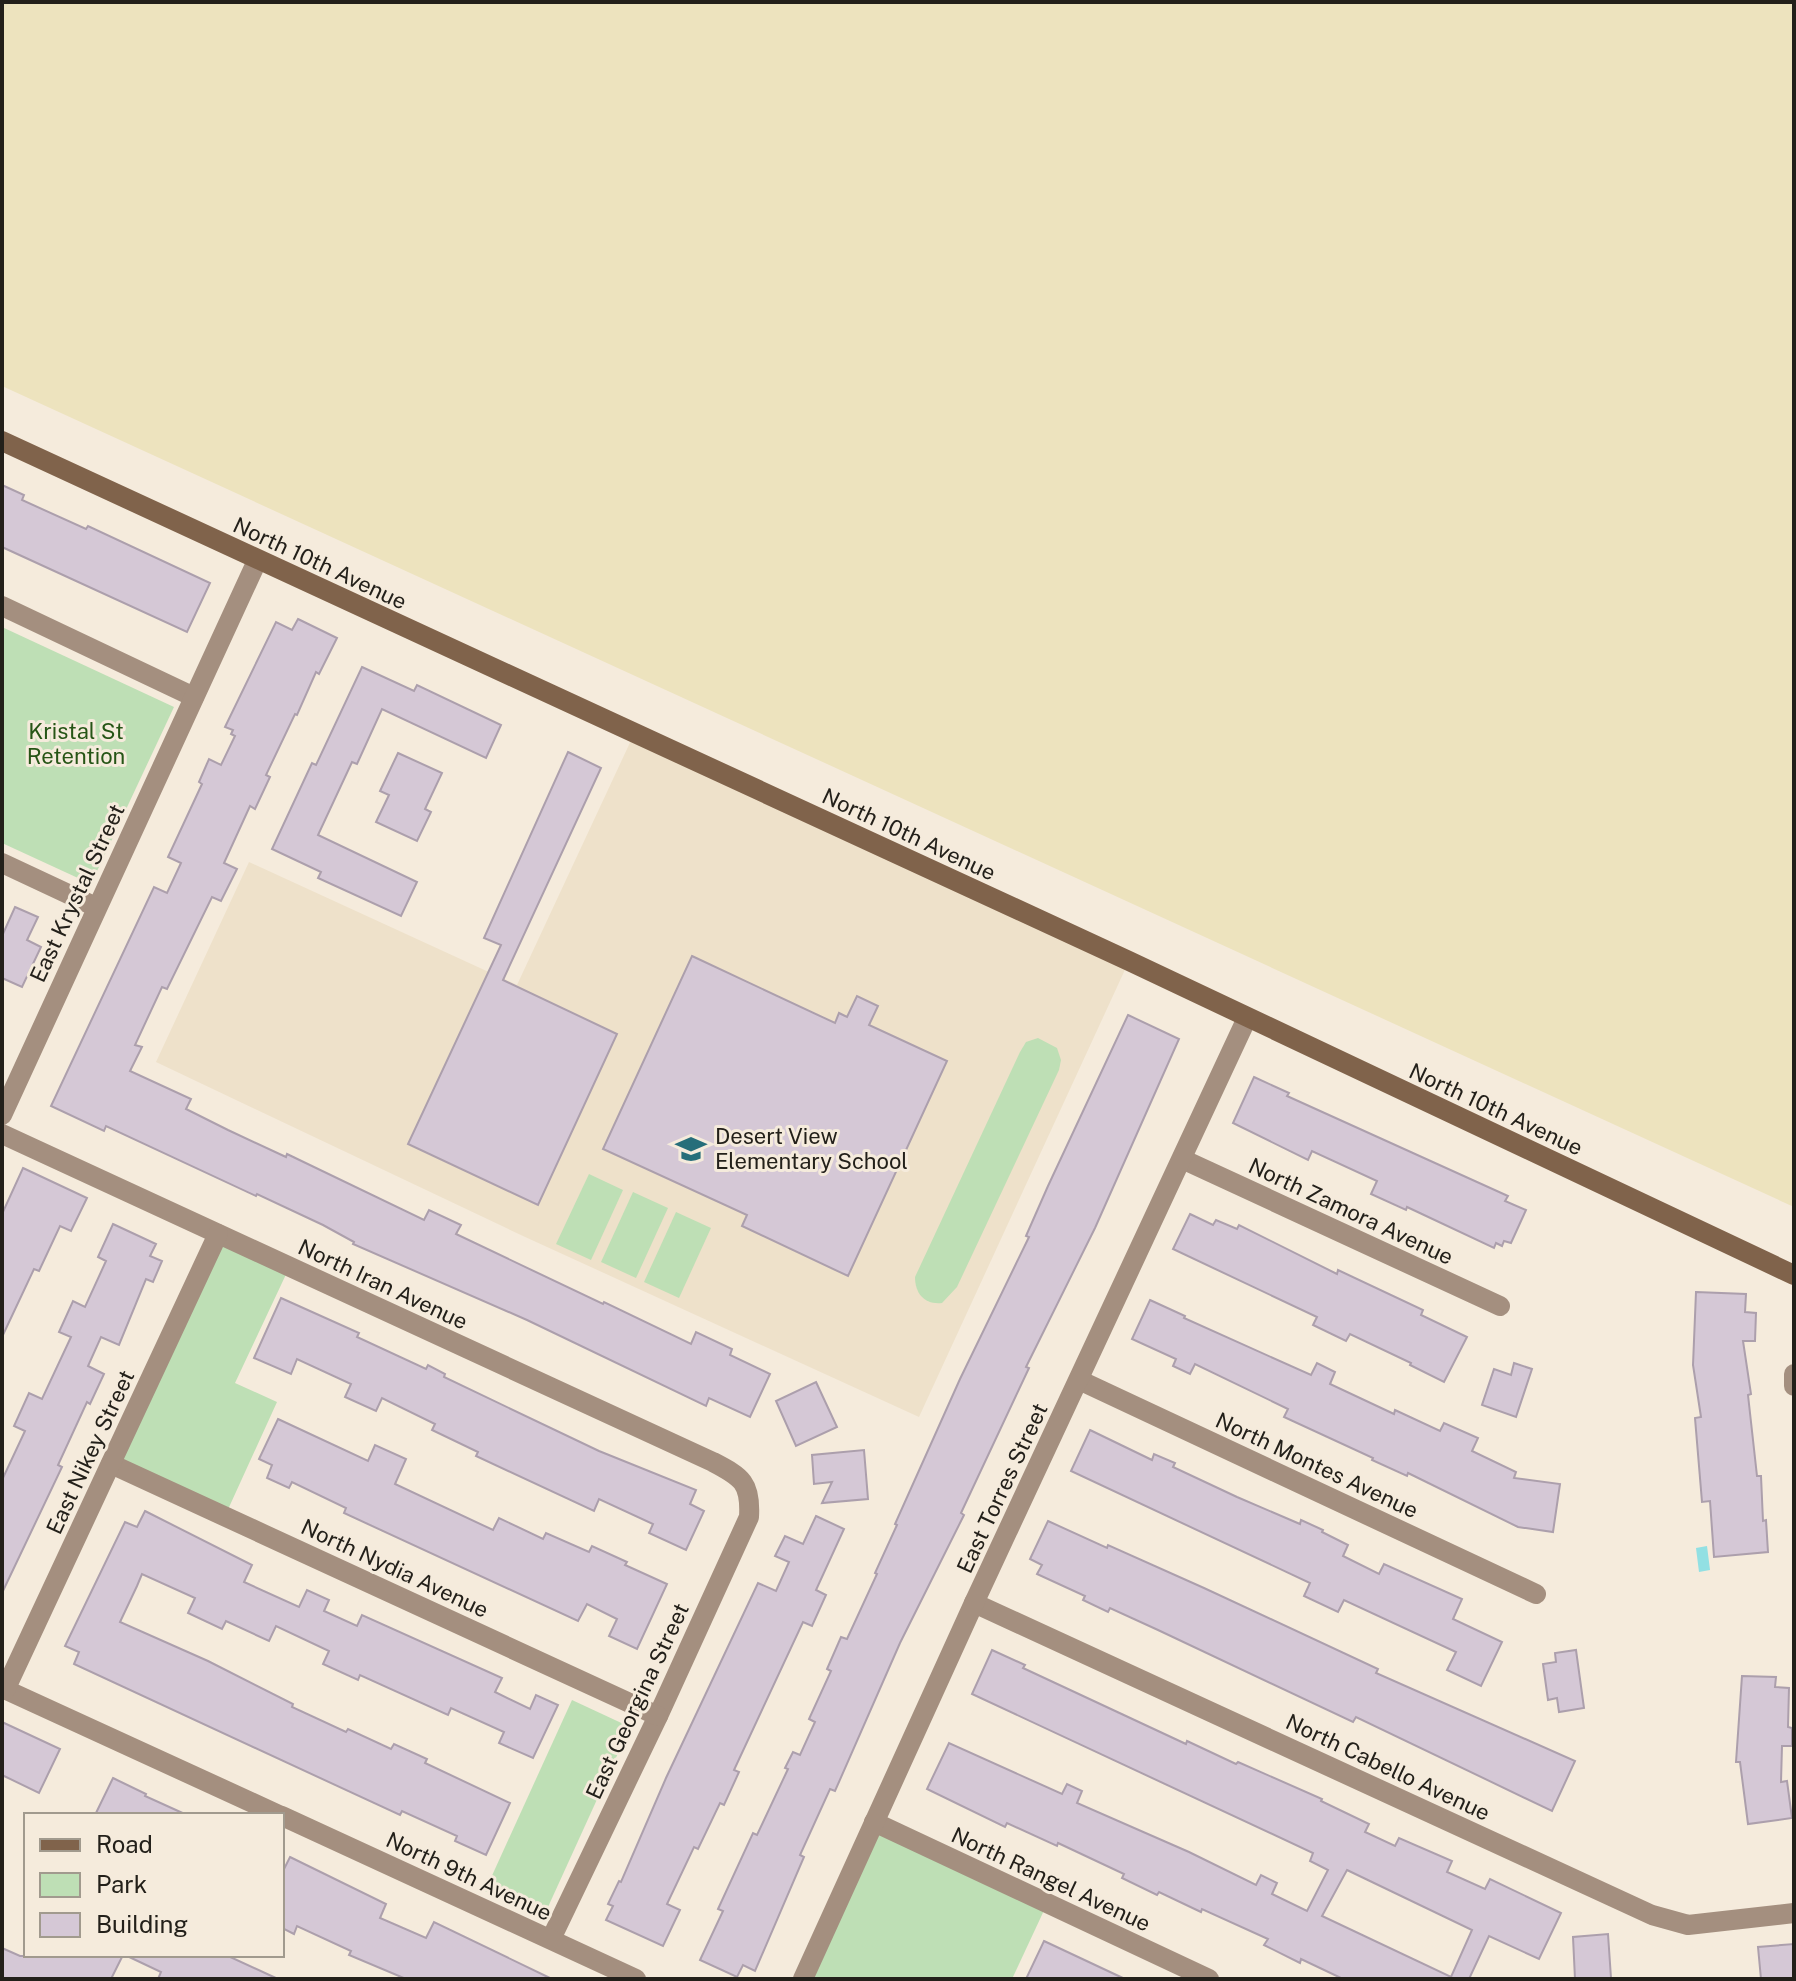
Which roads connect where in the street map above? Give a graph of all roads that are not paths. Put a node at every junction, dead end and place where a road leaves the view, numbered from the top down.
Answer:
1 (2, 441) edge
2 (257, 561) junction
3 (2, 606) edge
4 (194, 697) junction
5 (2, 863) edge
6 (96, 907) junction
7 (1247, 1018) junction
8 (2, 1115) edge
9 (2, 1134) edge
10 (1182, 1159) junction
11 (218, 1234) junction
12 (1794, 1275) edge
13 (1500, 1306) dead end
14 (1794, 1374) edge
15 (1079, 1380) junction
16 (1794, 1386) edge
17 (111, 1464) junction
18 (743, 1480) joint
19 (1536, 1594) dead end
20 (974, 1603) junction
21 (4, 1689) edge
22 (658, 1716) junction
23 (274, 1813) edge
24 (284, 1817) edge
25 (874, 1822) junction
26 (1794, 1913) edge
27 (551, 1939) junction
28 (636, 1979) edge
29 (803, 1979) edge
30 (1209, 1979) edge

1 - 2 main road, North 10th Avenue
2 - 4 street, East Krystal Street
2 - 7 main road, North 10th Avenue
3 - 4 street
4 - 6 street, East Krystal Street
5 - 6 street
6 - 8 street, East Krystal Street
7 - 10 street, East Torres Street
7 - 12 main road, North 10th Avenue
9 - 11 street, North Iran Avenue
10 - 13 street, North Zamora Avenue
10 - 15 street, East Torres Street
11 - 17 street, East Nikey Street
11 - 18 street, North Iran Avenue
14 - 16 street
15 - 19 street, North Montes Avenue
15 - 20 street, East Torres Street
17 - 21 street, East Nikey Street
17 - 22 street, North Nydia Avenue
18 - 22 street, East Georgina Street
20 - 25 street, East Torres Street
20 - 26 street, North Cabello Avenue
21 - 23 street, North 9th Avenue
22 - 27 street, East Georgina Street
24 - 27 street, North 9th Avenue
25 - 29 street, East Torres Street
25 - 30 street, North Rangel Avenue
27 - 28 street, North 9th Avenue

